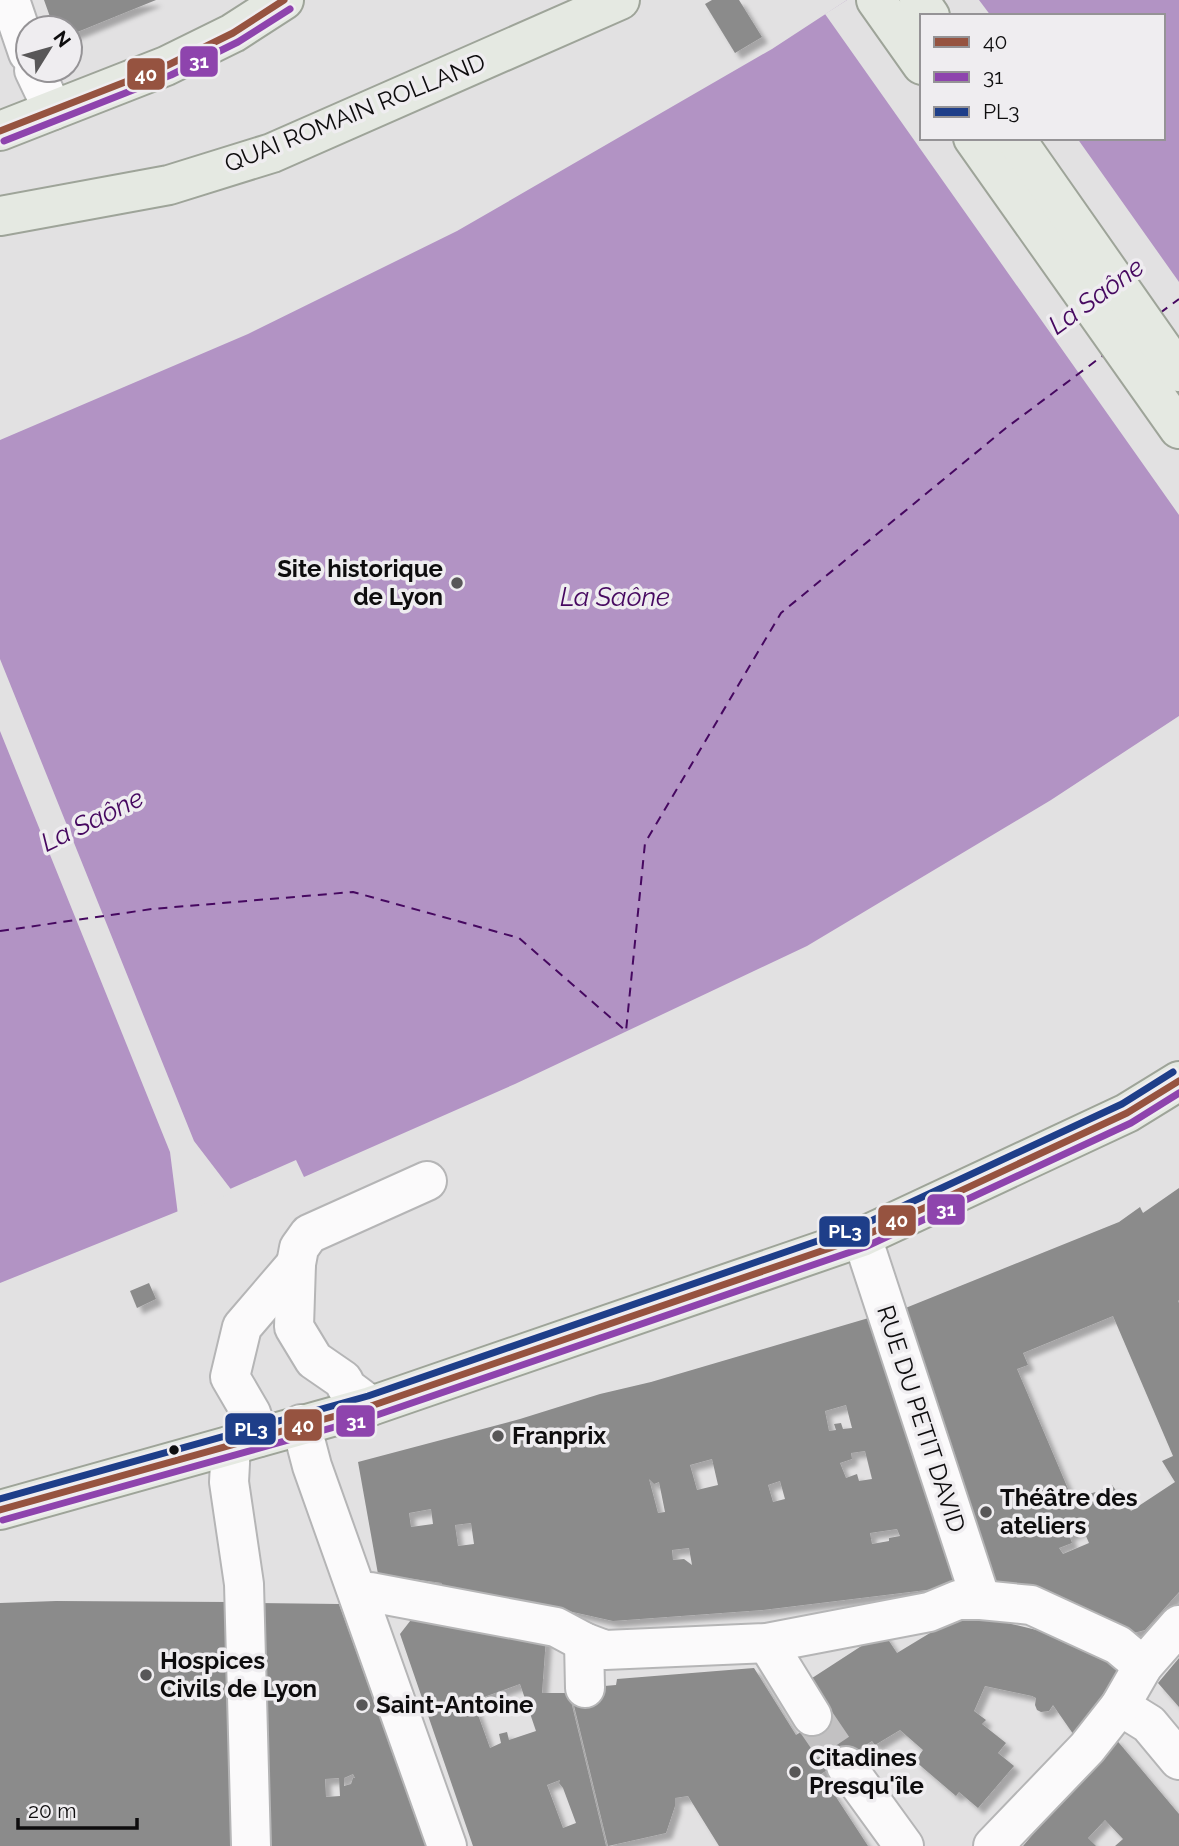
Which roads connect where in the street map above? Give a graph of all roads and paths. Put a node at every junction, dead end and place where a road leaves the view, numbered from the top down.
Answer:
1 (284, 0) edge
2 (620, 0) edge
3 (876, 0) edge
4 (920, 62) edge
5 (41, 84) edge
6 (53, 110) junction
7 (0, 131) edge
8 (974, 140) edge
9 (1016, 140) edge
10 (0, 216) edge
11 (1179, 372) edge
12 (1179, 429) edge
13 (1179, 1081) edge
14 (427, 1181) dead end
15 (862, 1237) junction
16 (296, 1264) junction
17 (370, 1406) junction
18 (301, 1424) junction
19 (245, 1441) junction
20 (0, 1510) edge
21 (359, 1597) junction
22 (981, 1600) junction
23 (1179, 1625) edge
24 (767, 1643) junction
25 (1143, 1666) junction
26 (1120, 1706) junction
27 (812, 1716) tunnel mouth
28 (1179, 1760) edge
29 (846, 1766) tunnel mouth
30 (251, 1846) edge
31 (447, 1846) edge
32 (904, 1846) edge
33 (993, 1846) edge

1 - 6 main road
2 - 10 main road, QUAI ROMAIN ROLLAND
3 - 4 main road
5 - 6 street
6 - 7 main road
8 - 12 main road
9 - 11 main road
13 - 15 main road
14 - 16 street
15 - 17 main road
15 - 22 street, RUE DU PETIT DAVID
16 - 17 street
16 - 19 street
17 - 18 main road
18 - 19 main road
18 - 21 street
19 - 20 main road
19 - 30 street
21 - 24 street
21 - 31 street
22 - 24 street
22 - 25 street
23 - 25 street
24 - 27 street
25 - 26 street
26 - 28 street
26 - 33 street
29 - 32 street

